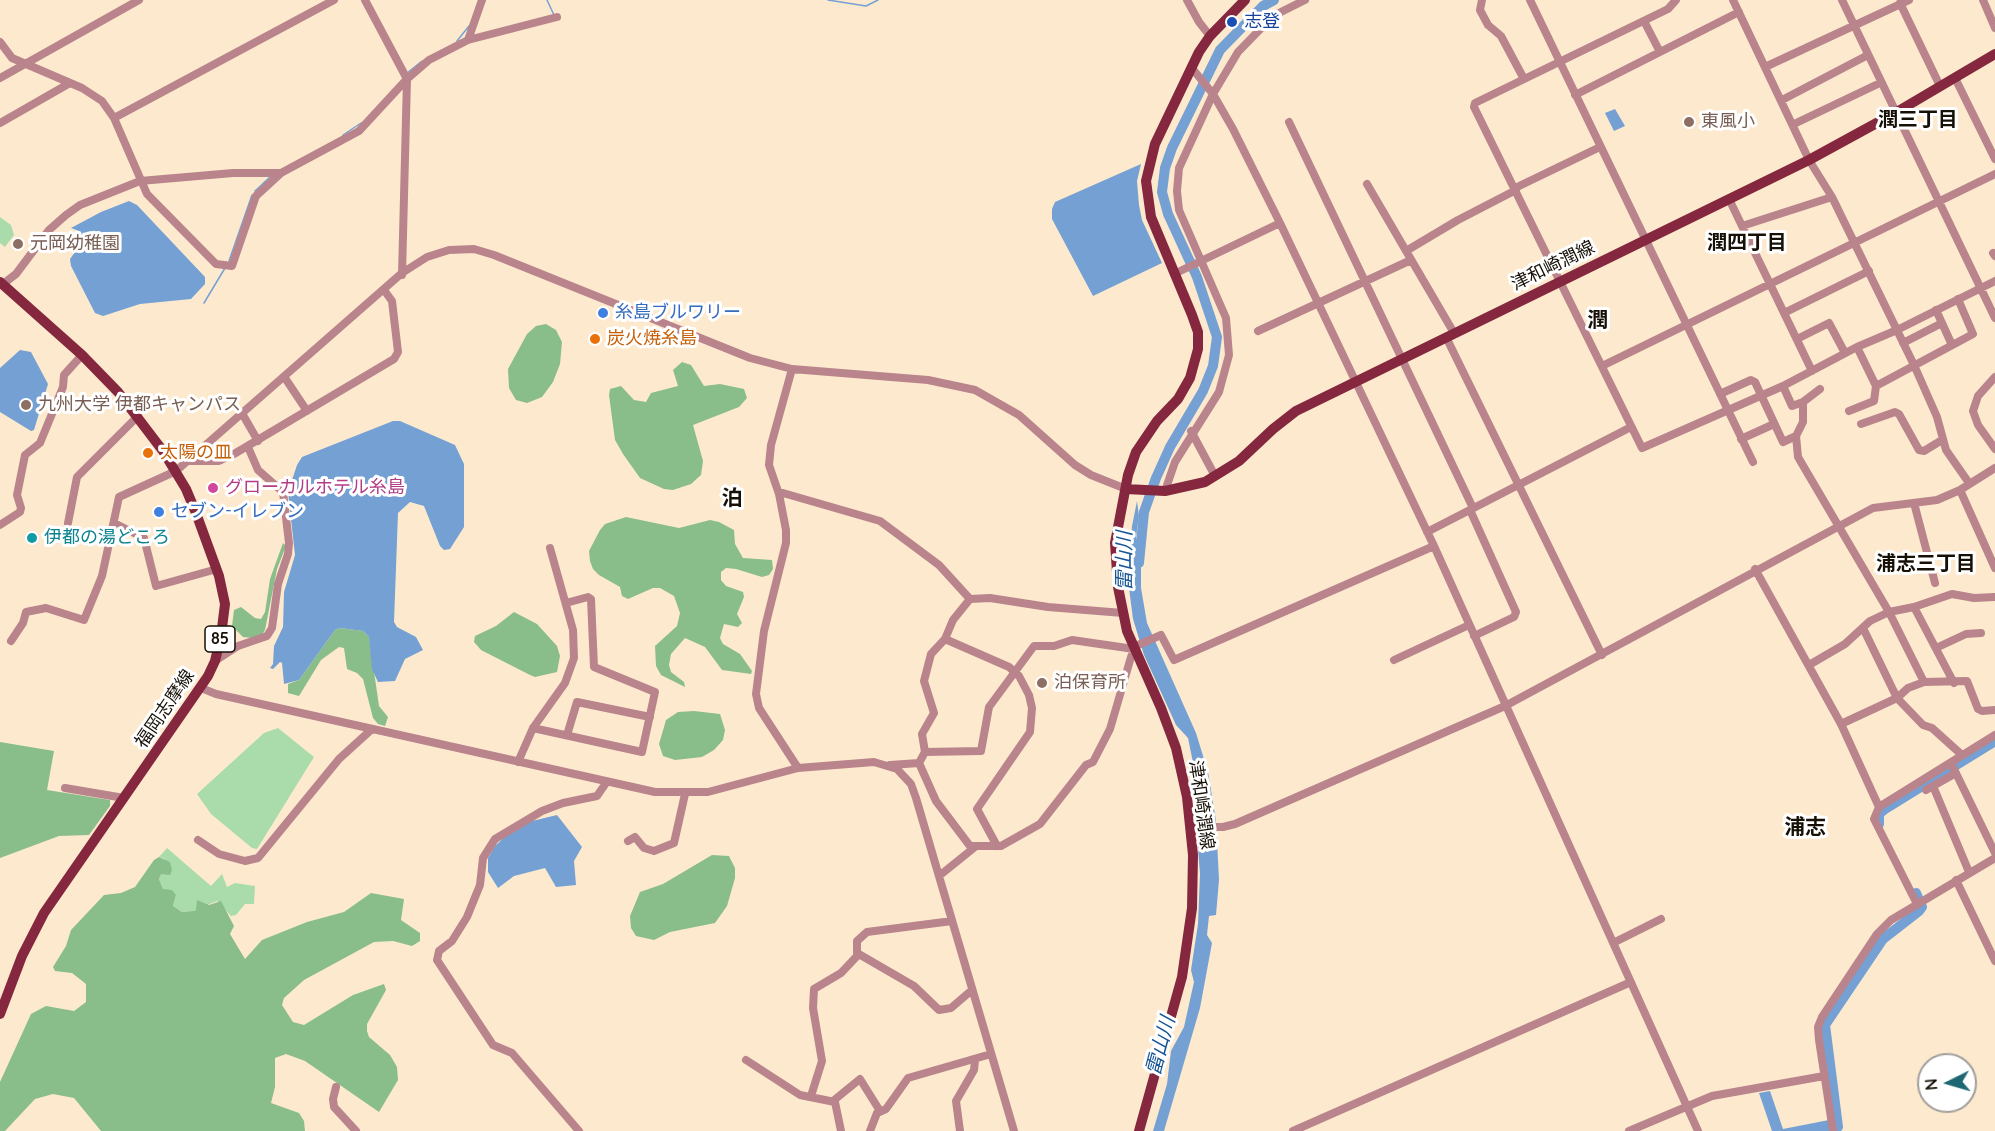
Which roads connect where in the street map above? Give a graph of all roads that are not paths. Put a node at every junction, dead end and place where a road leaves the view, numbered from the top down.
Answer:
1 (139, 0) edge
2 (334, 0) edge
3 (365, 0) edge
4 (482, 0) edge
5 (1187, 0) edge
6 (1245, 0) edge
7 (1305, 0) edge
8 (1482, 0) edge
9 (1530, 0) edge
10 (1676, 0) edge
11 (1733, 0) edge
12 (1842, 0) edge
13 (1983, 0) edge
14 (1905, 2) edge
15 (1739, 12) junction
16 (554, 17) dead end
17 (1644, 21) junction
18 (1854, 24) junction
19 (1995, 28) edge
20 (1210, 36) junction
21 (468, 40) junction
22 (0, 42) edge
23 (1660, 52) junction
24 (1995, 54) edge
25 (1868, 55) junction
26 (1560, 62) junction
27 (22, 63) junction
28 (1191, 67) junction
29 (1765, 68) junction
30 (406, 76) junction
31 (0, 78) edge
32 (1955, 78) junction
33 (1524, 79) junction
34 (70, 83) junction
35 (1880, 83) junction
36 (1940, 86) junction
37 (1213, 94) junction
38 (1575, 94) junction
39 (1782, 100) junction
40 (1895, 114) junction
41 (114, 118) junction
42 (1289, 122) dead end
43 (0, 123) edge
44 (1794, 124) junction
45 (1600, 147) junction
46 (1995, 159) edge
47 (1809, 160) junction
48 (281, 173) junction
49 (1995, 174) edge
50 (140, 181) junction
51 (1367, 184) dead end
52 (1516, 189) junction
53 (1832, 197) junction
54 (1729, 199) junction
55 (1937, 201) junction
56 (1280, 223) junction
57 (1742, 226) junction
58 (1646, 239) junction
59 (1855, 243) junction
60 (1406, 251) junction
61 (1203, 260) junction
62 (1411, 260) junction
63 (1869, 271) junction
64 (402, 274) junction
65 (1174, 274) junction
66 (1364, 281) junction
67 (1560, 281) junction
68 (1995, 281) edge
69 (1, 283) edge
70 (1769, 283) junction
71 (1982, 288) junction
72 (384, 290) junction
73 (1958, 298) junction
74 (1318, 302) junction
75 (1936, 310) junction
76 (1784, 313) junction
77 (1995, 318) edge
78 (1942, 323) junction
79 (1685, 325) junction
80 (1897, 330) junction
81 (1258, 331) dead end
82 (1450, 335) junction
83 (1797, 339) junction
84 (1903, 343) junction
85 (1952, 345) junction
86 (1857, 347) junction
87 (1845, 353) junction
88 (82, 355) junction
89 (1401, 359) junction
90 (1914, 365) junction
91 (1602, 366) junction
92 (792, 369) junction
93 (1812, 370) junction
94 (1995, 377) edge
95 (285, 378) junction
96 (1355, 383) junction
97 (1783, 386) junction
98 (1876, 386) junction
99 (1820, 389) dead end
100 (1720, 394) junction
101 (1761, 396) junction
102 (1803, 402) junction
103 (307, 411) junction
104 (1849, 411) dead end
105 (1728, 412) junction
106 (243, 415) junction
107 (138, 416) junction
108 (1774, 424) junction
109 (1861, 424) dead end
110 (1630, 427) junction
111 (1191, 431) junction
112 (1796, 436) junction
113 (1742, 439) junction
114 (1942, 440) junction
115 (258, 441) junction
116 (248, 447) junction
117 (1995, 449) edge
118 (189, 460) junction
119 (1753, 462) dead end
120 (1995, 468) edge
121 (176, 471) junction
122 (1215, 476) junction
123 (1969, 483) junction
124 (1518, 485) junction
125 (1131, 490) junction
126 (1960, 490) junction
127 (1163, 491) junction
128 (779, 494) junction
129 (1914, 503) junction
130 (1472, 509) junction
131 (68, 523) dead end
132 (114, 523) junction
133 (0, 525) edge
134 (1839, 525) junction
135 (1427, 532) junction
136 (1434, 546) junction
137 (550, 548) dead end
138 (1995, 568) edge
139 (1755, 569) junction
140 (217, 570) junction
141 (1935, 583) dead end
142 (1995, 597) edge
143 (970, 599) junction
144 (566, 603) junction
145 (1914, 607) junction
146 (1889, 612) junction
147 (1123, 613) junction
148 (1469, 625) junction
149 (1863, 628) junction
150 (1981, 633) dead end
151 (1474, 636) junction
152 (945, 639) junction
153 (11, 641) dead end
154 (1135, 648) junction
155 (1936, 648) junction
156 (1602, 655) junction
157 (1394, 660) dead end
158 (215, 661) junction
159 (1809, 665) junction
160 (1015, 672) junction
161 (1924, 682) junction
162 (1954, 683) junction
163 (201, 688) junction
164 (1897, 698) junction
165 (1504, 706) junction
166 (1995, 710) edge
167 (650, 717) junction
168 (1841, 724) junction
169 (533, 728) junction
170 (372, 729) junction
171 (567, 735) junction
172 (1995, 735) edge
173 (925, 752) junction
174 (1962, 755) junction
175 (518, 762) junction
176 (1951, 762) junction
177 (920, 763) junction
178 (890, 765) junction
179 (798, 768) junction
180 (1956, 773) junction
181 (606, 783) junction
182 (65, 788) dead end
183 (685, 794) junction
184 (124, 798) junction
185 (1879, 807) junction
186 (1191, 828) junction
187 (198, 840) dead end
188 (628, 841) dead end
189 (997, 846) junction
190 (975, 848) junction
191 (1995, 853) edge
192 (1995, 858) edge
193 (1969, 872) junction
194 (939, 876) junction
195 (1956, 880) junction
196 (1919, 903) junction
197 (1661, 919) dead end
198 (952, 921) junction
199 (1613, 943) junction
200 (1994, 955) edge
201 (858, 956) junction
202 (1631, 982) junction
203 (972, 990) junction
204 (2, 1000) edge
205 (0, 1014) edge
206 (991, 1054) junction
207 (746, 1060) dead end
208 (975, 1060) junction
209 (1824, 1077) junction
210 (336, 1087) dead end
211 (810, 1096) junction
212 (833, 1101) junction
213 (1686, 1105) junction
214 (880, 1111) junction
215 (356, 1131) edge
216 (579, 1131) edge
217 (840, 1131) edge
218 (870, 1131) edge
219 (960, 1131) edge
220 (1014, 1131) edge
221 (1139, 1131) edge
222 (1293, 1131) edge
223 (1629, 1131) edge
224 (1698, 1131) edge
225 (1833, 1131) edge

1 - 27 street
2 - 41 street
3 - 30 street
4 - 21 street
5 - 20 street
6 - 20 main road, 津和崎潤線
7 - 37 street
8 - 33 street
9 - 26 street
10 - 17 street
11 - 15 street
12 - 18 street
13 - 19 street
14 - 18 street
14 - 36 street
15 - 23 street
15 - 29 street
16 - 21 street
17 - 23 street
17 - 26 street
18 - 25 street
18 - 29 street
20 - 28 main road, 津和崎潤線
21 - 30 street
22 - 27 street
23 - 38 street
24 - 32 main road, 津和崎潤線
25 - 35 street
25 - 39 street
26 - 33 street
26 - 38 street
27 - 31 street
27 - 34 street
28 - 37 street
28 - 65 main road, 津和崎潤線
29 - 39 street
30 - 48 street
30 - 64 street
32 - 36 main road, 津和崎潤線
32 - 46 street
33 - 52 street
34 - 41 street
34 - 43 street
35 - 40 street
35 - 44 street
36 - 40 main road, 津和崎潤線
37 - 56 street
37 - 61 street
38 - 45 street
39 - 44 street
40 - 47 main road, 津和崎潤線
40 - 55 street
41 - 50 street
42 - 66 street
44 - 47 street
45 - 52 street
45 - 58 street
47 - 53 street
47 - 54 main road, 津和崎潤線
48 - 50 street
48 - 50 street
49 - 55 street
50 - 69 street
51 - 60 street
52 - 60 street
52 - 67 street
53 - 57 street
53 - 59 street
54 - 57 street
54 - 58 main road, 津和崎潤線
55 - 59 street
55 - 71 street
56 - 61 street
56 - 74 street
57 - 70 street
58 - 67 main road, 津和崎潤線
58 - 79 street
59 - 63 street
59 - 70 street
60 - 62 street
61 - 65 street
61 - 111 street
62 - 66 street
62 - 82 street
63 - 76 street
63 - 80 street
64 - 72 street
64 - 92 street
65 - 125 main road, 津和崎潤線
66 - 74 street
66 - 89 street
67 - 82 main road, 津和崎潤線
67 - 91 street
68 - 71 street
69 - 88 main road, 福岡志摩線 / 85
70 - 76 street
70 - 79 street
71 - 73 street
71 - 77 street
72 - 95 street
72 - 103 street
73 - 75 street
73 - 85 street
74 - 81 street
74 - 96 street
75 - 78 street
75 - 80 street
76 - 83 street
78 - 84 street
78 - 85 street
79 - 91 street
79 - 100 street
80 - 84 street
80 - 86 street
82 - 89 main road, 津和崎潤線
82 - 124 street
83 - 87 street
83 - 93 street
84 - 90 street
85 - 90 street
86 - 87 street
86 - 98 street
87 - 93 street
88 - 107 main road, 福岡志摩線 / 85
88 - 133 street
89 - 96 main road, 津和崎潤線
89 - 130 street
90 - 98 street
90 - 114 street
91 - 110 street
92 - 125 street
92 - 128 street
93 - 97 street
94 - 117 street
95 - 103 street
95 - 106 street
96 - 122 main road, 津和崎潤線
96 - 135 street
97 - 101 street
97 - 102 street
98 - 104 street
99 - 102 street
100 - 101 street
100 - 105 street
101 - 105 street
101 - 108 street
102 - 112 street
103 - 115 street
105 - 110 street
105 - 113 street
106 - 115 street
106 - 118 street
107 - 121 main road, 福岡志摩線 / 85
107 - 131 street
108 - 112 street
108 - 113 street
109 - 114 street
110 - 124 street
111 - 122 street
111 - 127 street
112 - 134 street
113 - 119 street
114 - 123 street
115 - 116 street
116 - 118 street
116 - 158 street
118 - 121 street
120 - 123 street
121 - 132 street
121 - 140 main road, 福岡志摩線 / 85
122 - 127 main road, 津和崎潤線
123 - 126 street
124 - 130 street
124 - 156 street
125 - 127 main road, 津和崎潤線
125 - 147 main road, 津和崎潤線
126 - 129 street
126 - 138 street
128 - 143 street
128 - 179 street
129 - 134 street
129 - 141 street
130 - 135 street
130 - 151 street
132 - 140 street
132 - 153 street
134 - 139 street
134 - 146 street
135 - 136 street
136 - 148 street
136 - 154 street
137 - 144 street
139 - 156 street
139 - 159 street
140 - 158 main road, 福岡志摩線 / 85
142 - 145 street
143 - 147 street
143 - 152 street
144 - 167 street
144 - 169 street
145 - 146 street
145 - 155 street
146 - 149 street
146 - 161 street
147 - 154 main road, 津和崎潤線
148 - 151 street
148 - 157 street
149 - 159 street
149 - 164 street
150 - 155 street
151 - 165 street
152 - 160 street
152 - 173 street
154 - 160 street
154 - 186 main road, 津和崎潤線
154 - 189 street
155 - 162 street
156 - 165 street
158 - 163 main road, 福岡志摩線 / 85
159 - 168 street
160 - 173 street
160 - 189 street
161 - 162 street
161 - 164 street
162 - 166 street
163 - 170 street
163 - 184 main road, 福岡志摩線 / 85
164 - 168 street
164 - 174 street
165 - 186 street
165 - 199 street
167 - 171 street
167 - 171 street
168 - 185 street
169 - 171 street
169 - 175 street
170 - 175 street
170 - 187 street
172 - 174 street
173 - 177 street
174 - 176 street
175 - 181 street
176 - 180 street
176 - 185 street
177 - 178 street
177 - 190 street
178 - 179 street
178 - 194 street
179 - 183 street
180 - 191 street
180 - 193 street
181 - 183 street
181 - 216 street
182 - 184 street
183 - 188 street
184 - 204 main road, 福岡志摩線 / 85
185 - 196 street
186 - 221 main road, 津和崎潤線
189 - 190 street
190 - 194 street
192 - 193 street
193 - 195 street
194 - 198 street
195 - 196 street
195 - 200 street
196 - 209 street
197 - 199 street
198 - 201 street
198 - 203 street
199 - 202 street
201 - 203 street
201 - 211 street
202 - 213 street
202 - 222 street
203 - 206 street
204 - 205 main road, 福岡志摩線 / 85
206 - 208 street
206 - 220 street
207 - 211 street
208 - 214 street
208 - 219 street
209 - 213 street
209 - 225 street
210 - 215 street
211 - 212 street
212 - 214 street
212 - 217 street
213 - 223 street
213 - 224 street
214 - 218 street

